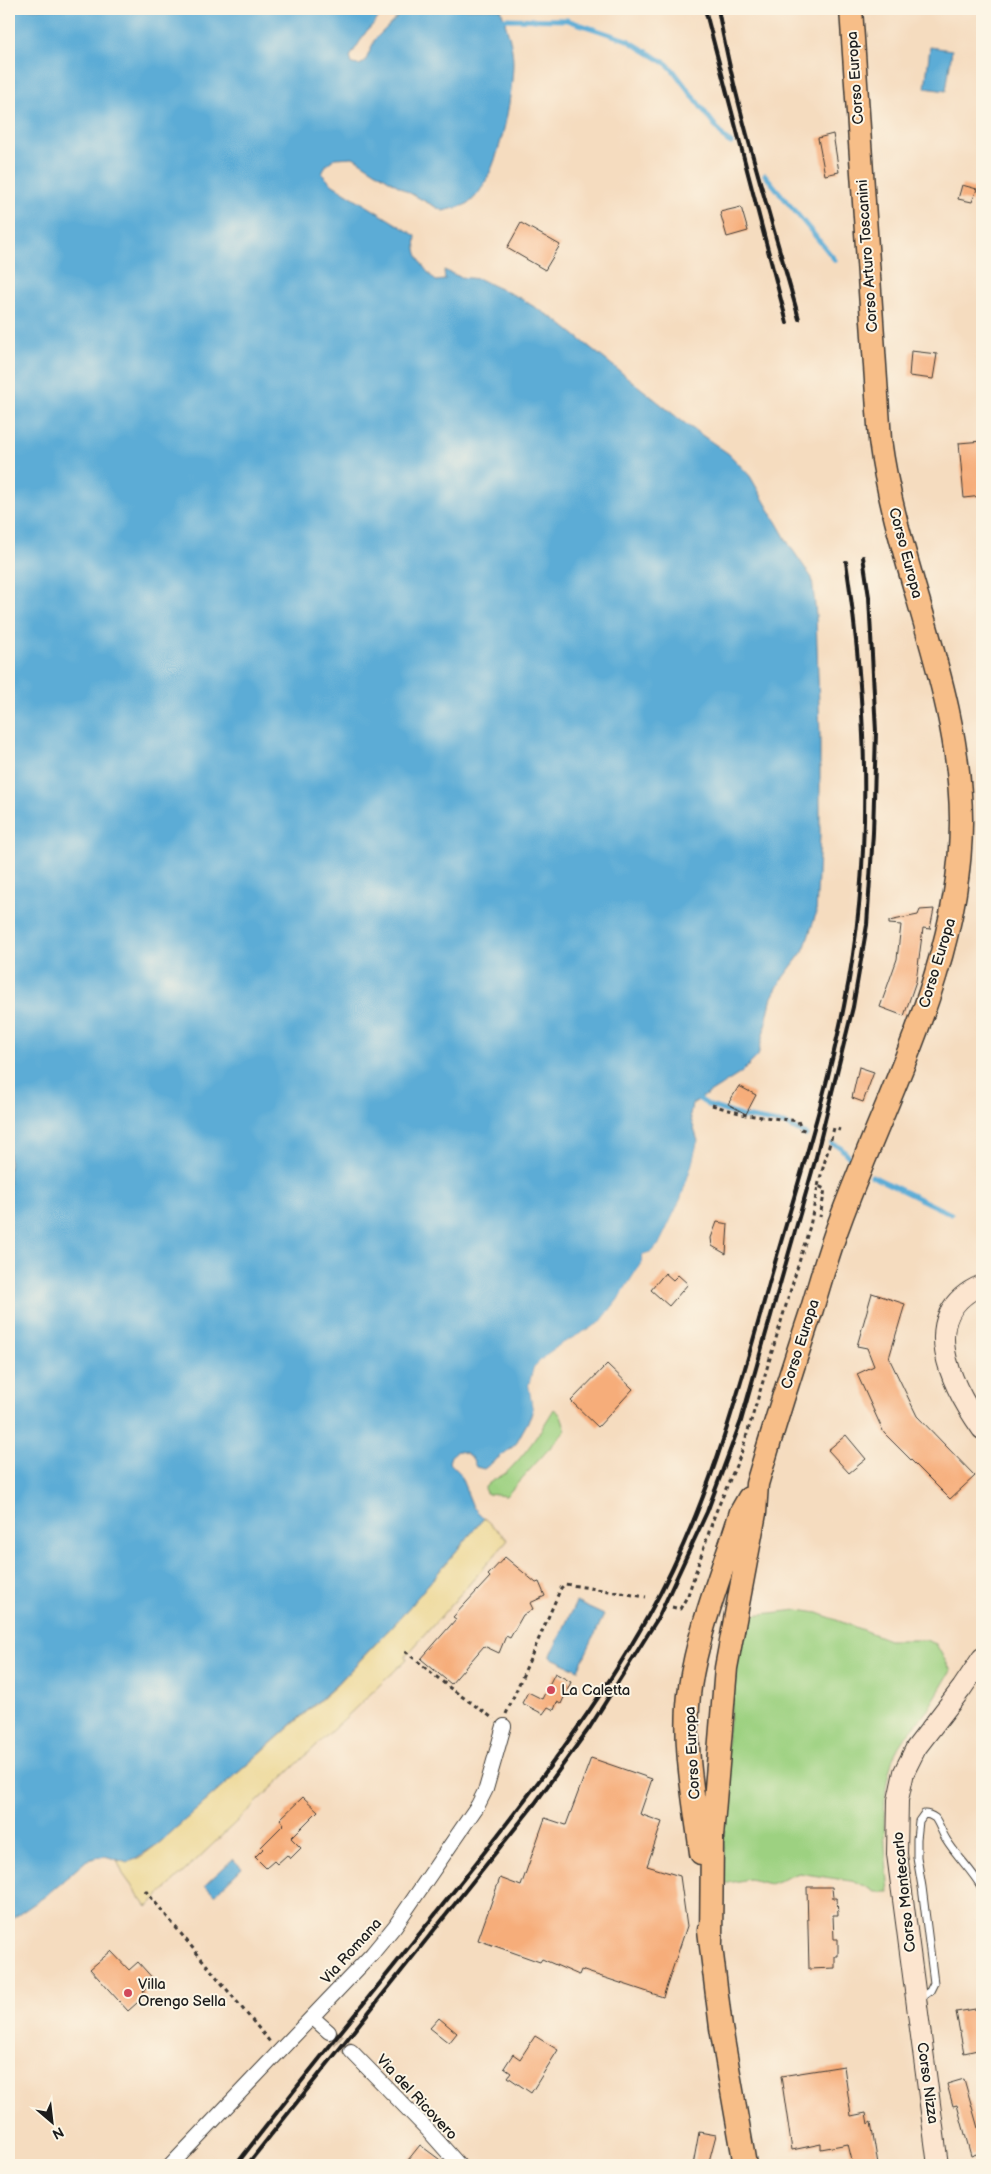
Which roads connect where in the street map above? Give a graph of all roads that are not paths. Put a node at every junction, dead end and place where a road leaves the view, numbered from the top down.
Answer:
1 (851, 9) edge
2 (860, 147) joint
3 (874, 364) joint
4 (982, 1285) edge
5 (982, 1429) edge
6 (757, 1484) junction
7 (982, 1658) edge
8 (695, 1662) junction
9 (726, 1668) junction
10 (504, 1726) road end
11 (982, 1888) edge
12 (711, 1943) junction
13 (917, 2001) junction
14 (312, 2017) junction
15 (329, 2032) tunnel mouth
16 (351, 2051) tunnel mouth
17 (171, 2165) edge
18 (459, 2165) edge
19 (746, 2165) edge
20 (938, 2165) edge

1 - 2 main road, Corso Europa
2 - 3 main road, Corso Arturo Toscanini
3 - 6 main road, Corso Europa
4 - 5 main road
6 - 8 main road, Corso Europa
6 - 9 main road, Corso Europa
7 - 13 main road, Corso Montecarlo
8 - 9 main road
8 - 12 main road, Corso Europa
9 - 12 main road, Corso Europa
10 - 14 street, Via Romana
11 - 13 lane
12 - 19 main road, Corso Europa
13 - 20 main road, Corso Nizza
14 - 15 street
14 - 17 street, Via Romana
16 - 18 street, Via del Ricovero

